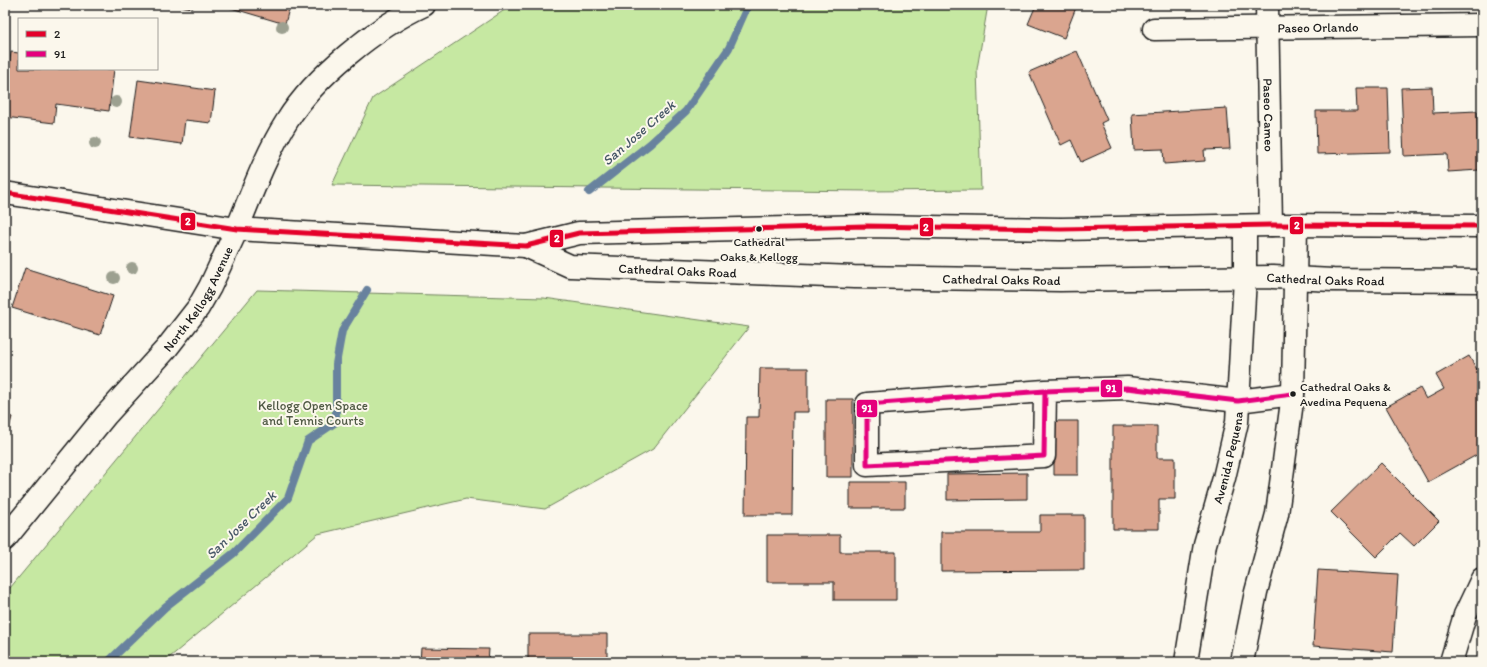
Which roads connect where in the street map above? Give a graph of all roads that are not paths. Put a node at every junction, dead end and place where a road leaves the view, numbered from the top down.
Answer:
1 (1267, 5) edge
2 (410, 8) edge
3 (1482, 25) edge
4 (1266, 28) junction
5 (1154, 29) dead end
6 (5, 193) edge
7 (1271, 225) junction
8 (1245, 226) junction
9 (1296, 226) junction
10 (1482, 226) edge
11 (237, 229) junction
12 (526, 246) junction
13 (1244, 278) junction
14 (1296, 278) junction
15 (1482, 282) edge
16 (1045, 391) junction
17 (1293, 394) junction
18 (1238, 401) junction
19 (5, 540) edge
20 (1482, 579) edge
21 (1186, 662) edge
22 (1242, 662) edge
23 (1451, 662) edge

1 - 4 street, Paseo Cameo
2 - 11 street, North Kellogg Avenue
3 - 4 street, Paseo Orlando
4 - 5 street, Paseo Orlando
4 - 7 street, Paseo Cameo
6 - 11 street, Cathedral Oaks Road
7 - 8 street, Cathedral Oaks Road
7 - 9 street, Cathedral Oaks Road
8 - 12 street, Cathedral Oaks Road
8 - 13 street, Avenida Pequena
9 - 10 street, Cathedral Oaks Road
9 - 14 street
11 - 12 street, Cathedral Oaks Road
11 - 19 street, North Kellogg Avenue
12 - 13 street, Cathedral Oaks Road
13 - 14 street, Cathedral Oaks Road
13 - 18 street, Avenida Pequena
14 - 15 street, Cathedral Oaks Road
14 - 17 street
16 - 16 street
16 - 18 street
17 - 18 street
17 - 22 street
18 - 21 street, Avenida Pequena
20 - 23 street

